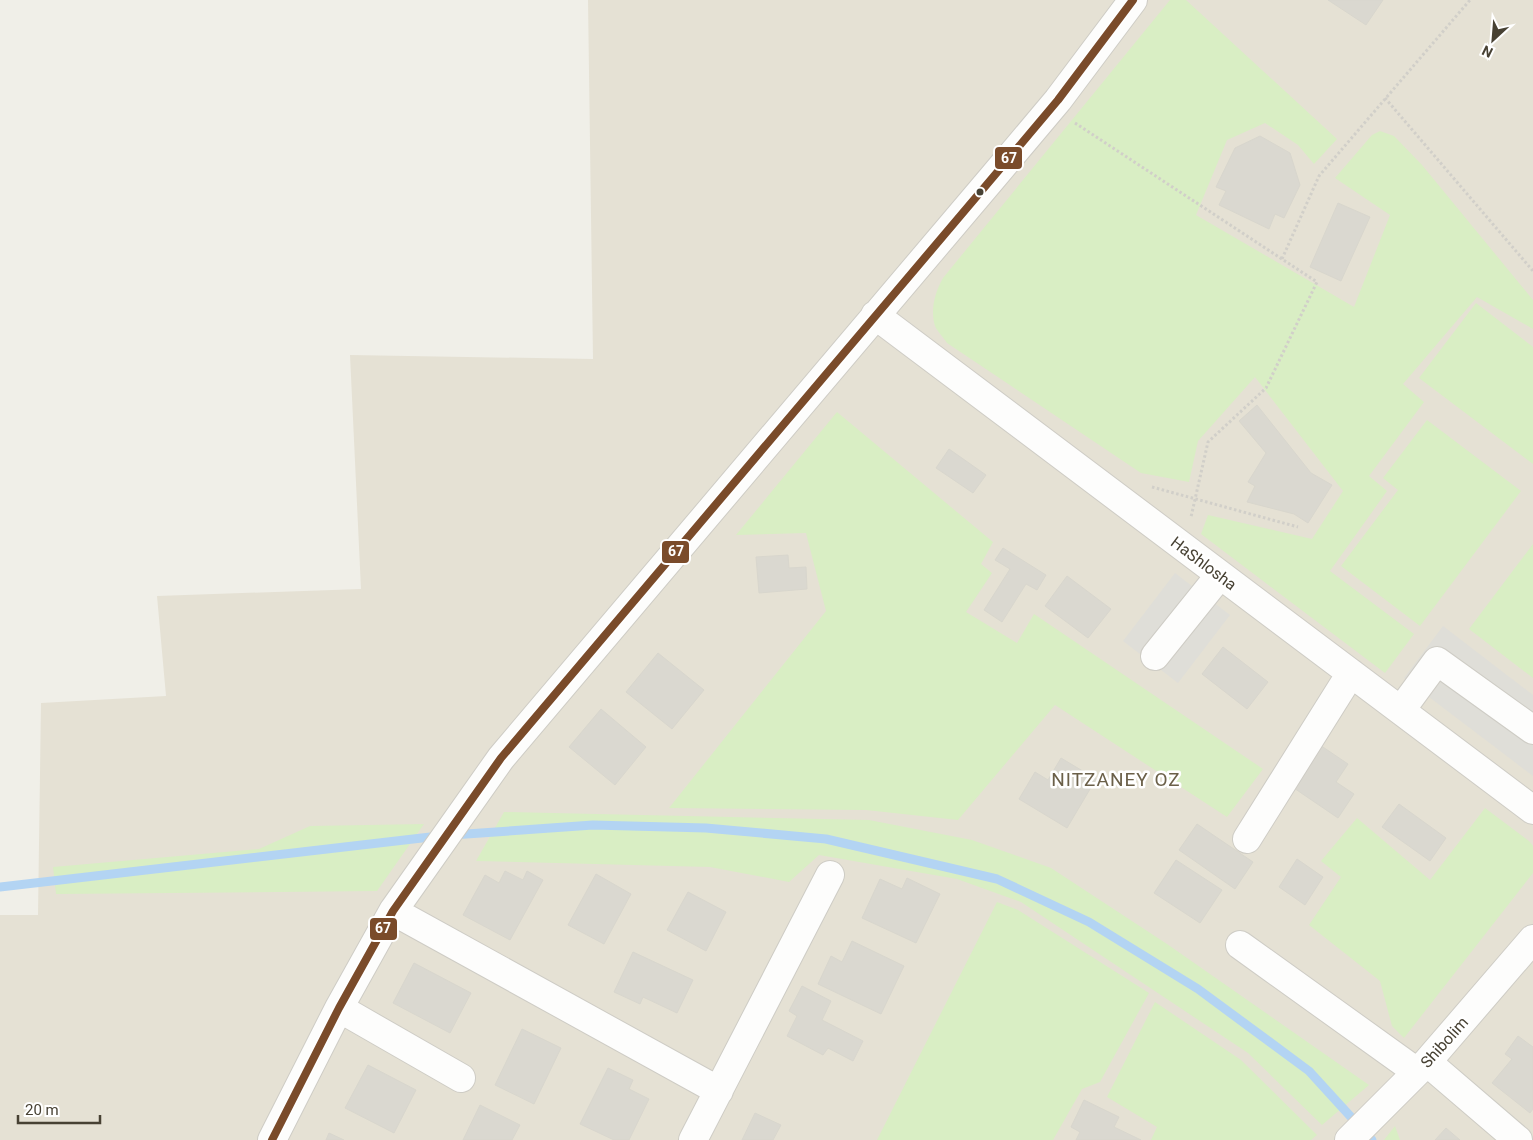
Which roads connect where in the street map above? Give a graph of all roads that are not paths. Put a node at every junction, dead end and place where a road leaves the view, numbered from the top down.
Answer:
1 (1133, 0) edge
2 (875, 315) junction
3 (1220, 575) junction
4 (1155, 656) dead end
5 (1351, 673) junction
6 (1401, 710) junction
7 (1533, 730) edge
8 (1533, 810) edge
9 (1247, 839) dead end
10 (830, 875) dead end
11 (393, 911) junction
12 (1533, 939) edge
13 (1240, 945) dead end
14 (339, 1008) junction
15 (1422, 1067) junction
16 (461, 1078) dead end
17 (719, 1091) junction
18 (272, 1140) edge
19 (693, 1140) edge
20 (1349, 1140) edge
21 (1518, 1140) edge

1 - 2 street
2 - 3 street, HaShlosha
2 - 11 street
3 - 4 street
3 - 5 street, HaShlosha
5 - 6 street, HaShlosha
5 - 9 street
6 - 7 street
6 - 8 street, HaShlosha
10 - 17 street
11 - 14 street
11 - 17 street
12 - 15 street, Shibolim
13 - 15 street
14 - 16 street
14 - 18 street
15 - 20 street, Shibolim
15 - 21 street
17 - 19 street

